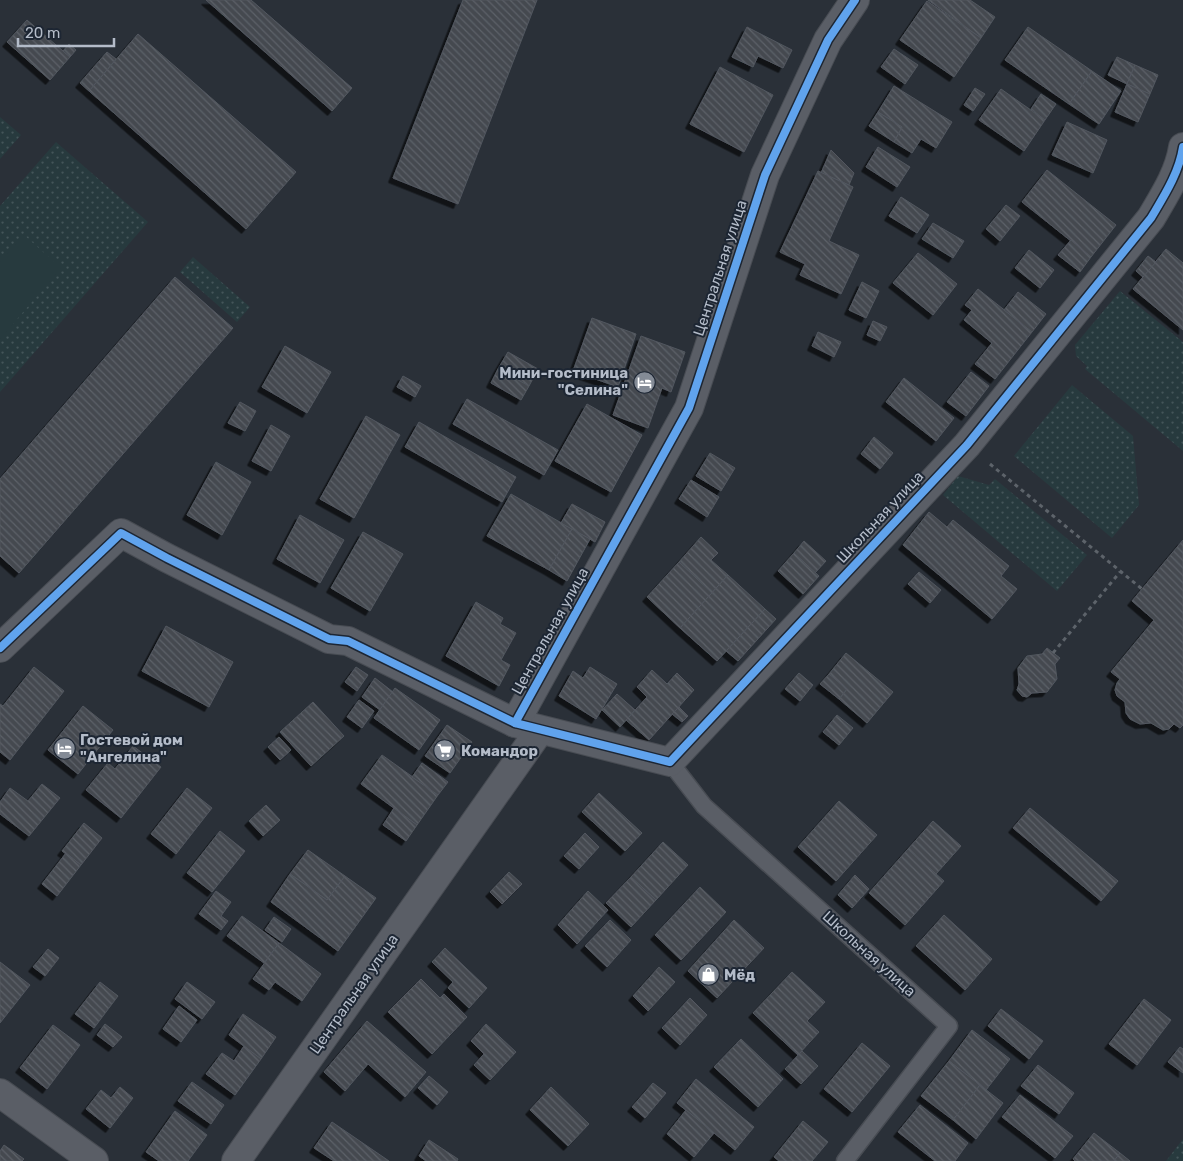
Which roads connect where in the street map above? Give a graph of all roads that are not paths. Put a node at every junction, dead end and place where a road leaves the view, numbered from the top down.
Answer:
1 (855, 0) edge
2 (1183, 147) edge
3 (0, 648) edge
4 (528, 726) junction
5 (670, 762) junction
6 (0, 1093) edge
7 (94, 1161) edge
8 (236, 1161) edge
9 (844, 1161) edge

1 - 4 street, Центральная улица
2 - 5 street, Школьная улица
3 - 4 street
4 - 5 street
4 - 8 street, Центральная улица
5 - 9 lane, Школьная улица
6 - 7 street

